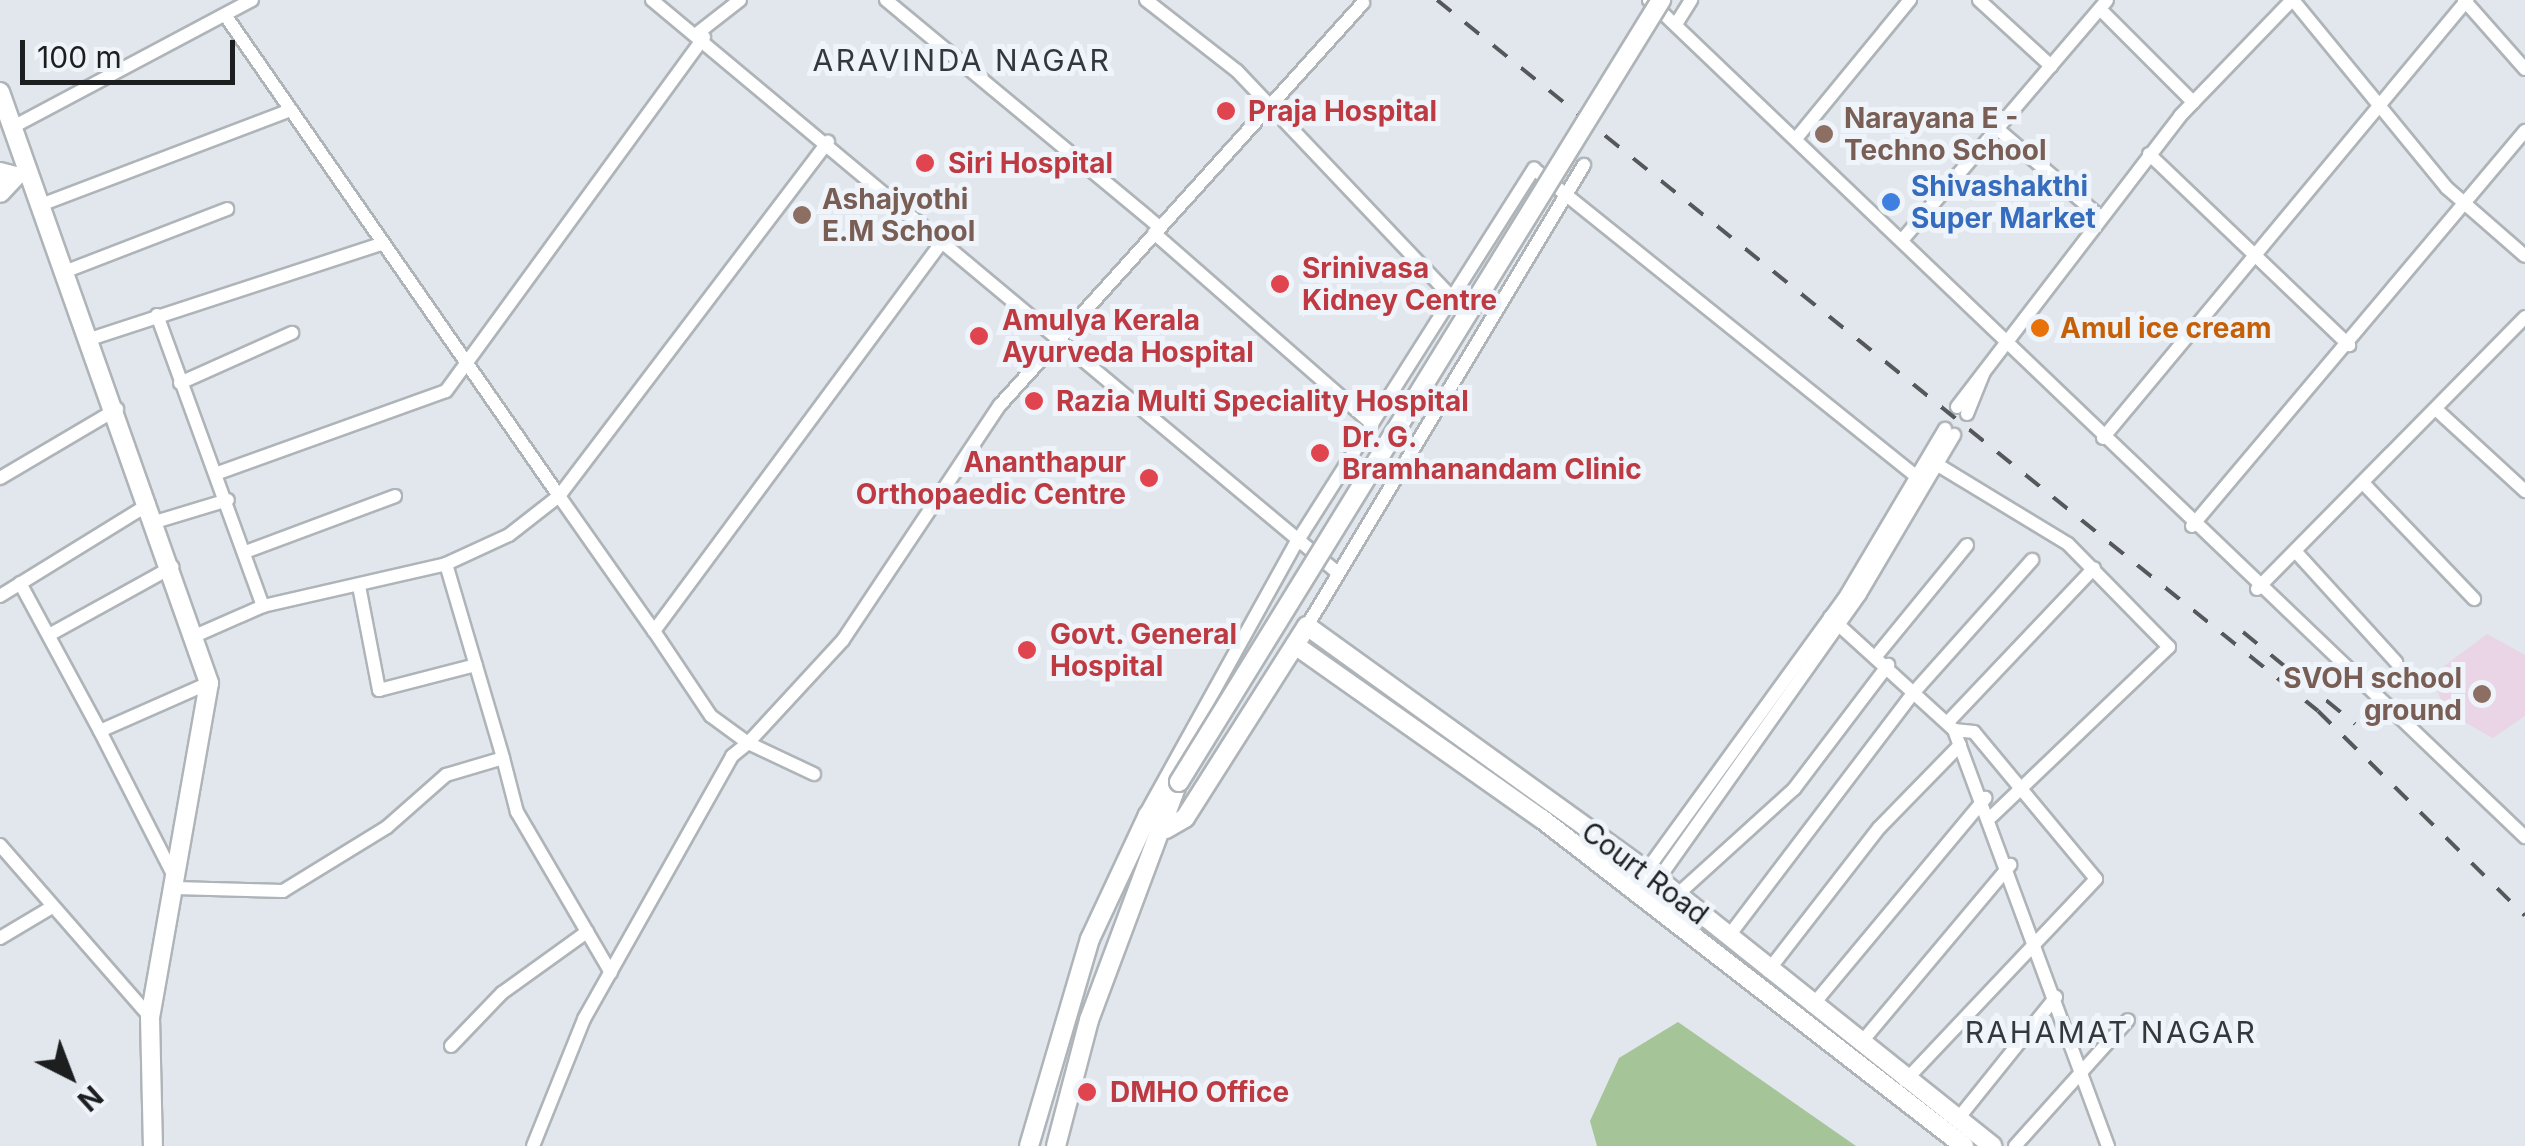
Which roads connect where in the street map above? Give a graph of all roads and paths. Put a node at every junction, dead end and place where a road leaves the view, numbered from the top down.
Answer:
1 (252, 0) edge
2 (652, 0) edge
3 (740, 0) edge
4 (886, 0) edge
5 (1146, 0) edge
6 (1648, 0) edge
7 (1660, 0) edge
8 (1691, 0) edge
9 (1910, 0) edge
10 (1980, 0) edge
11 (2292, 0) edge
12 (2466, 0) edge
13 (1363, 2) dead end
14 (2104, 4) edge
15 (225, 15) junction
16 (1678, 21) junction
17 (701, 35) junction
18 (2051, 66) junction
19 (2525, 69) edge
20 (0, 92) edge
21 (2193, 102) junction
22 (1269, 106) junction
23 (2379, 107) junction
24 (286, 112) junction
25 (5, 116) edge
26 (2000, 131) junction
27 (2525, 132) edge
28 (1799, 134) junction
29 (828, 141) junction
30 (2149, 154) junction
31 (1584, 165) dead end
32 (14, 173) edge
33 (1568, 192) junction
34 (0, 194) edge
35 (38, 206) junction
36 (2467, 208) junction
37 (227, 209) dead end
38 (2099, 216) junction
39 (1156, 230) junction
40 (945, 238) junction
41 (1902, 239) junction
42 (381, 244) junction
43 (2525, 256) edge
44 (2255, 258) junction
45 (64, 272) junction
46 (1453, 298) junction
47 (157, 315) junction
48 (2525, 317) edge
49 (292, 332) dead end
50 (2520, 334) edge
51 (1061, 336) junction
52 (90, 339) junction
53 (2005, 340) junction
54 (2349, 345) junction
55 (466, 368) junction
56 (180, 383) junction
57 (116, 408) junction
58 (1962, 411) dead end
59 (2439, 412) junction
60 (1370, 422) junction
61 (2103, 438) junction
62 (1938, 465) junction
63 (218, 474) junction
64 (0, 478) edge
65 (1919, 478) junction
66 (2365, 484) junction
67 (2525, 492) edge
68 (395, 496) dead end
69 (559, 496) junction
70 (228, 500) junction
71 (149, 504) junction
72 (156, 522) junction
73 (2192, 526) junction
74 (1295, 545) junction
75 (1967, 545) dead end
76 (248, 551) junction
77 (2296, 552) junction
78 (2032, 560) dead end
79 (446, 564) junction
80 (172, 567) junction
81 (2094, 568) junction
82 (1338, 572) junction
83 (20, 583) junction
84 (359, 586) junction
85 (2258, 589) junction
86 (0, 596) edge
87 (2474, 599) dead end
88 (263, 606) junction
89 (1835, 621) junction
90 (1307, 626) junction
91 (654, 631) junction
92 (197, 634) junction
93 (48, 636) junction
94 (1295, 645) junction
95 (1877, 655) junction
96 (2396, 662) dead end
97 (476, 665) junction
98 (1888, 665) junction
99 (209, 683) junction
100 (1915, 691) junction
101 (1950, 726) junction
102 (100, 730) junction
103 (748, 744) junction
104 (1960, 745) junction
105 (503, 758) junction
106 (814, 774) dead end
107 (1176, 788) junction
108 (2021, 788) junction
109 (1985, 798) junction
110 (1992, 816) junction
111 (1146, 820) junction
112 (1166, 829) junction
113 (2525, 837) edge
114 (0, 844) edge
115 (2010, 865) junction
116 (1653, 876) junction
117 (175, 884) junction
118 (1639, 894) junction
119 (1678, 896) junction
120 (52, 908) junction
121 (587, 932) junction
122 (1728, 937) junction
123 (2036, 937) junction
124 (0, 938) edge
125 (1768, 971) junction
126 (611, 973) junction
127 (2056, 996) junction
128 (1812, 1006) junction
129 (150, 1017) junction
130 (2128, 1020) dead end
131 (1860, 1044) junction
132 (452, 1046) dead end
133 (2080, 1066) junction
134 (1905, 1081) junction
135 (1956, 1120) junction
136 (153, 1146) edge
137 (534, 1146) edge
138 (1029, 1146) edge
139 (1056, 1146) edge
140 (1964, 1146) edge
141 (1993, 1146) edge
142 (2015, 1146) edge
143 (2108, 1146) edge

1 - 15 street
2 - 17 street
3 - 17 street
4 - 39 street
5 - 22 street
6 - 16 street
7 - 107 street, bridge
8 - 16 street
9 - 28 street
10 - 18 street
11 - 21 street
11 - 23 street
12 - 19 street
12 - 23 street
13 - 22 street
14 - 18 street
14 - 21 street
15 - 24 street
15 - 25 street
16 - 28 street
17 - 29 street
17 - 55 street
18 - 26 street
20 - 25 street
21 - 30 street
22 - 39 street
22 - 46 street
23 - 36 street
23 - 44 street
24 - 35 street
24 - 42 street
25 - 32 street
26 - 38 street
26 - 41 street
27 - 36 street
28 - 41 street
29 - 40 street
29 - 69 street
30 - 38 street
30 - 44 street
31 - 33 street
32 - 34 street
32 - 35 street
33 - 46 street
33 - 65 street
33 - 82 street
35 - 45 street
36 - 43 street
36 - 54 street
37 - 45 street
38 - 53 street
39 - 51 street
39 - 60 street
40 - 51 street
40 - 91 street
41 - 53 street
42 - 47 street
42 - 55 street
44 - 54 street
44 - 61 street
45 - 52 street
46 - 60 street
47 - 52 street
47 - 56 street
48 - 50 street
49 - 56 street
50 - 59 street
51 - 74 street
51 - 103 street
52 - 57 street
53 - 58 street
53 - 61 street
54 - 73 street
55 - 63 street
55 - 69 street
56 - 63 street
57 - 64 street
57 - 71 street
59 - 66 street
59 - 67 street
60 - 74 street
61 - 73 street
62 - 65 street
62 - 81 street
62 - 89 street
63 - 70 street
65 - 89 street
66 - 77 street
66 - 87 street
68 - 76 street
69 - 79 street
69 - 91 street
70 - 72 street
70 - 76 street
71 - 72 street
71 - 83 street
72 - 80 street
73 - 85 street
74 - 82 street
74 - 111 street
75 - 95 street
76 - 88 street
77 - 85 street
77 - 96 street
78 - 100 street
79 - 84 street
79 - 97 street
80 - 92 street
80 - 93 street
81 - 101 street
81 - 108 street
82 - 90 street
83 - 86 street
83 - 93 street
84 - 88 street
84 - 97 street
85 - 113 street
88 - 92 street
89 - 95 street
89 - 116 street
90 - 94 street
90 - 116 street, Court Road
91 - 103 street
92 - 99 street
93 - 102 street
94 - 112 street
94 - 118 street, Court Road
95 - 98 street
97 - 105 street
98 - 100 street
98 - 119 street
99 - 102 street
99 - 117 street
100 - 101 street
100 - 122 street
101 - 104 street
101 - 108 street
102 - 117 street
103 - 106 street
103 - 126 street
104 - 109 street
104 - 125 street
105 - 117 street
105 - 121 street
107 - 111 street
107 - 112 street
108 - 110 street
108 - 123 street
109 - 110 street
109 - 128 street
110 - 115 street
111 - 138 street
112 - 139 street
114 - 120 street
115 - 123 street
115 - 131 street
116 - 118 street
116 - 119 street, Court Road
117 - 129 street
118 - 140 street, Court Road
119 - 122 street, Court Road
120 - 124 street
120 - 129 street
121 - 126 street
121 - 132 street
122 - 125 street, Court Road
123 - 127 street
123 - 134 street
125 - 128 street, Court Road
126 - 137 street
127 - 133 street
127 - 135 street
128 - 131 street, Court Road
129 - 136 street
130 - 133 street
131 - 134 street, Court Road
133 - 142 street
133 - 143 street
134 - 135 street, Court Road
135 - 141 street, Court Road

